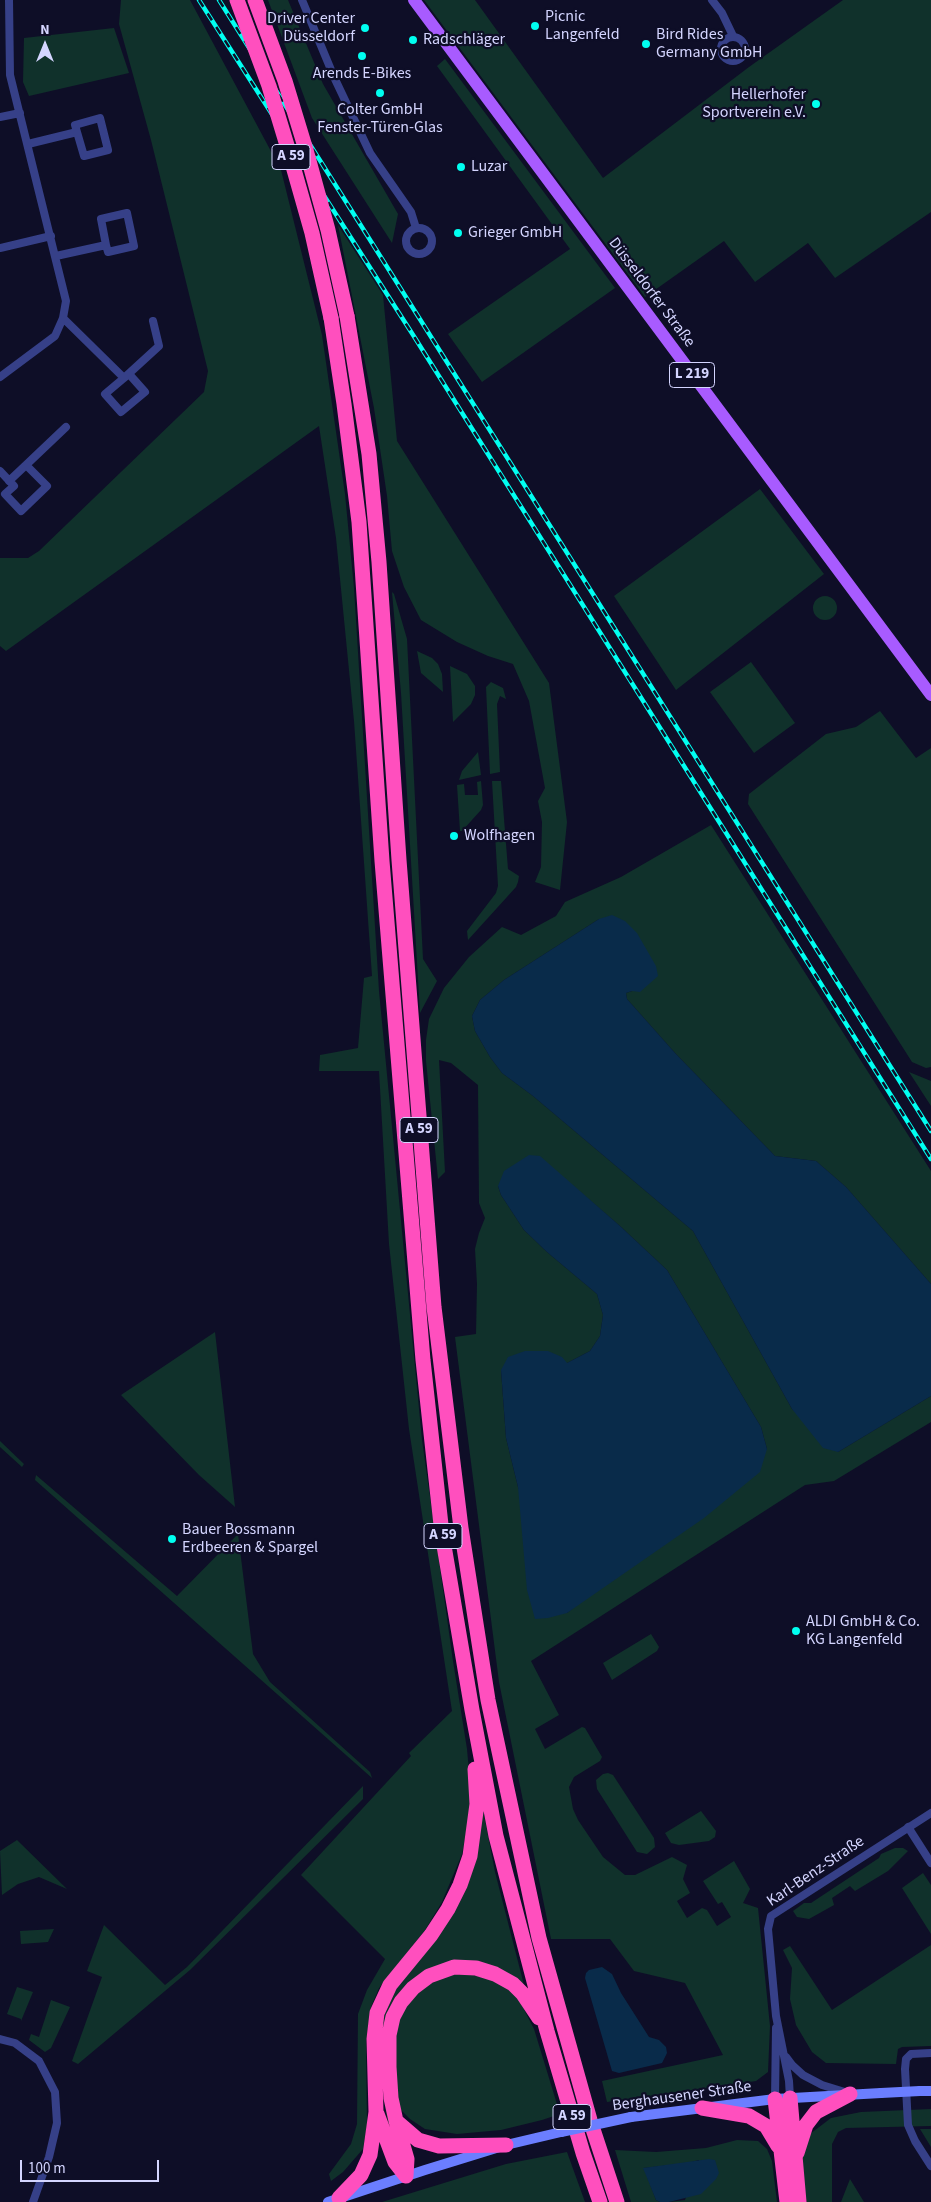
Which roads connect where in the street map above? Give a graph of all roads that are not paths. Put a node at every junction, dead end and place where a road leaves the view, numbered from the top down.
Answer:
1 (8, 0) edge
2 (237, 0) edge
3 (255, 0) edge
4 (302, 0) edge
5 (414, 0) edge
6 (712, 0) edge
7 (733, 36) dead end
8 (20, 113) junction
9 (0, 117) edge
10 (77, 132) junction
11 (28, 144) junction
12 (416, 228) dead end
13 (51, 236) junction
14 (106, 245) junction
15 (0, 248) edge
16 (56, 256) junction
17 (63, 318) junction
18 (153, 321) dead end
19 (126, 376) junction
20 (0, 377) edge
21 (66, 427) dead end
22 (26, 465) junction
23 (0, 471) edge
24 (9, 481) junction
25 (931, 695) edge
26 (472, 1710) junction
27 (931, 1813) edge
28 (908, 1827) junction
29 (931, 1863) edge
30 (776, 2016) junction
31 (547, 2031) junction
32 (0, 2039) edge
33 (784, 2053) junction
34 (931, 2053) edge
35 (926, 2091) edge
36 (850, 2094) junction
37 (782, 2099) junction
38 (702, 2108) junction
39 (376, 2112) junction
40 (396, 2121) junction
41 (506, 2145) junction
42 (788, 2155) junction
43 (931, 2166) edge
44 (406, 2176) junction
45 (334, 2200) edge
46 (33, 2202) edge
47 (600, 2202) edge
48 (618, 2202) edge
49 (787, 2202) edge
50 (798, 2202) edge

1 - 8 street
2 - 26 highway, A 59, bridge
3 - 48 highway, A 59, bridge
4 - 12 street
5 - 25 main road, Düsseldorfer Straße / L 219
6 - 7 street
8 - 9 street
8 - 11 street
10 - 10 street
10 - 11 street
11 - 13 street
13 - 15 street
13 - 16 street
14 - 14 street
14 - 16 street
16 - 17 street
17 - 19 street
17 - 20 street
18 - 19 street
19 - 19 street
21 - 22 street
22 - 24 street
22 - 24 street
23 - 24 street
26 - 31 highway, A 59
26 - 39 highway
27 - 28 street, Karl-Benz-Straße
28 - 29 street
28 - 30 street, Karl-Benz-Straße
30 - 33 street, Karl-Benz-Straße
30 - 37 street, Karl-Benz-Straße
31 - 40 highway
31 - 47 highway, A 59
32 - 46 street
33 - 36 street, Karl-Benz-Straße
33 - 37 street, Karl-Benz-Straße
34 - 43 street
35 - 36 main road, Berghausener Straße, bridge
36 - 37 main road, Berghausener Straße
36 - 42 highway
37 - 38 main road, Berghausener Straße
37 - 42 highway
38 - 41 main road, Berghausener Straße, bridge
38 - 42 highway
39 - 44 highway
39 - 45 highway
40 - 41 highway
40 - 44 highway
41 - 44 main road, Berghausener Straße
42 - 49 highway
42 - 50 highway
44 - 45 main road, Berghausener Straße

